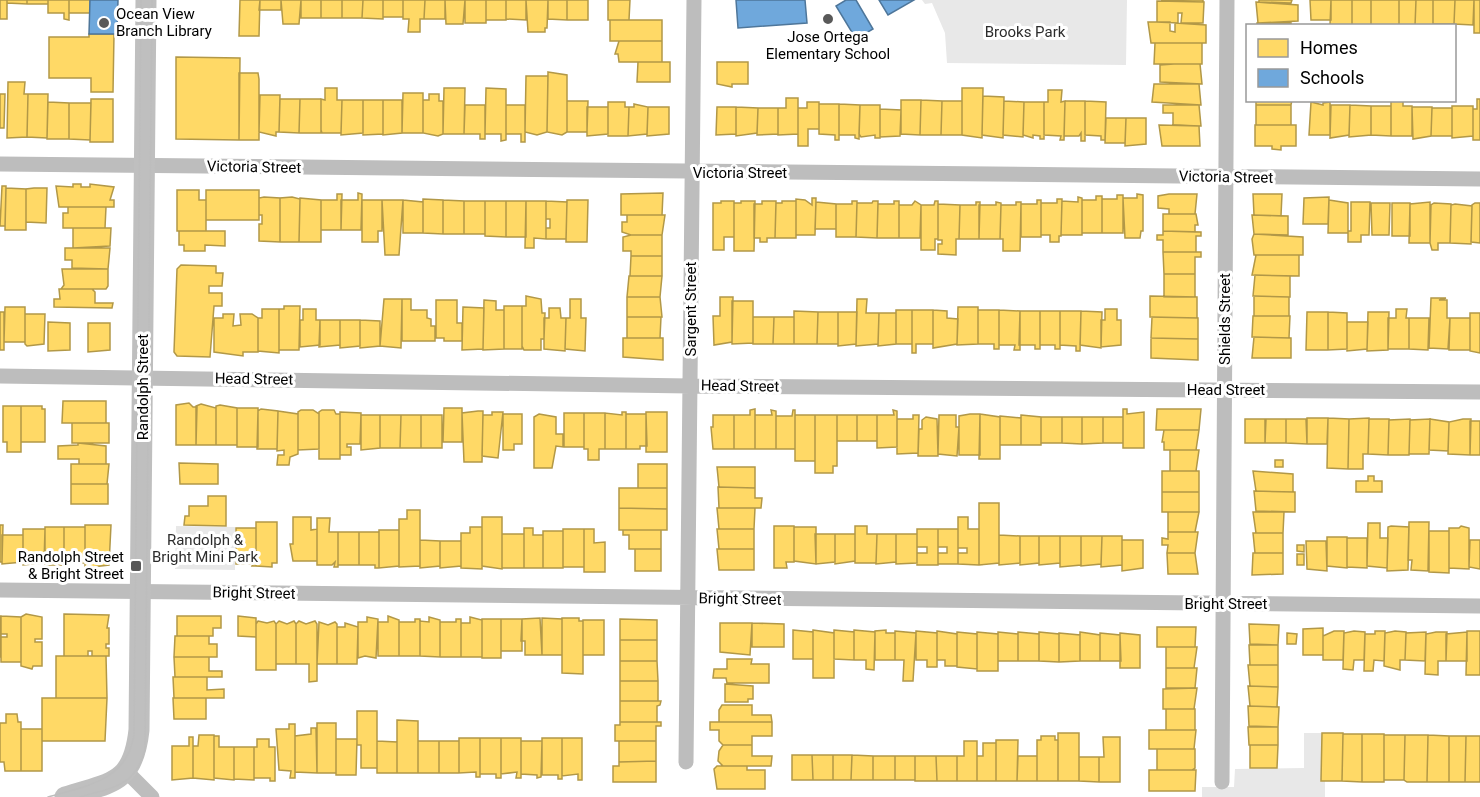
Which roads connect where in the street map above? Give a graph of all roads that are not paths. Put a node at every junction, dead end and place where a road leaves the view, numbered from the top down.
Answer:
1 (146, 0) edge
2 (694, 0) edge
3 (1227, 0) edge
4 (0, 164) edge
5 (145, 166) junction
6 (692, 173) junction
7 (1226, 177) junction
8 (1480, 179) edge
9 (0, 376) edge
10 (143, 377) junction
11 (690, 386) junction
12 (1224, 390) junction
13 (1480, 392) edge
14 (0, 590) edge
15 (142, 591) junction
16 (688, 599) junction
17 (1223, 603) junction
18 (1480, 606) edge
19 (686, 762) dead end
20 (127, 772) junction
21 (1222, 782) dead end
22 (65, 797) edge
23 (152, 797) edge

1 - 5 street, Randolph Street
2 - 6 street, Sargent Street
3 - 7 street, Shields Street
4 - 5 street, Victoria Street
5 - 6 street, Victoria Street
5 - 10 street, Randolph Street
6 - 7 street, Victoria Street
6 - 11 street, Sargent Street
7 - 8 street, Victoria Street
7 - 12 street, Shields Street
9 - 10 street, Head Street
10 - 11 street, Head Street
10 - 15 street, Randolph Street
11 - 12 street, Head Street
11 - 16 street, Sargent Street
12 - 13 street, Head Street
12 - 17 street, Shields Street
14 - 15 street, Bright Street
15 - 16 street, Bright Street
15 - 20 street, Randolph Street
16 - 17 street, Bright Street
16 - 19 street, Sargent Street
17 - 18 street, Bright Street
17 - 21 street, Shields Street
20 - 22 street
20 - 23 street

